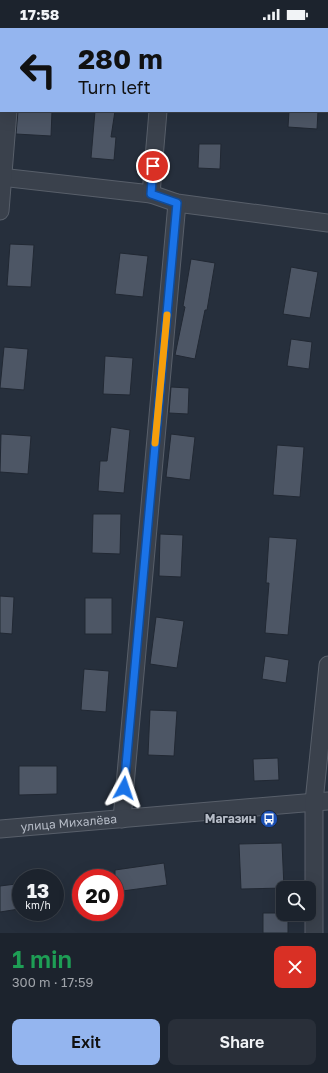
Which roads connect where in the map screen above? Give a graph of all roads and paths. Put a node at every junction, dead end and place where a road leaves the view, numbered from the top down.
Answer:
1 (8, 112) edge
2 (158, 112) edge
3 (1, 177) edge
4 (151, 194) junction
5 (177, 203) junction
6 (0, 211) edge
7 (328, 223) edge
8 (328, 675) edge
9 (321, 802) edge
10 (122, 819) junction
11 (0, 829) edge
12 (314, 933) edge

1 - 3 street
2 - 4 street
3 - 4 street
3 - 6 street
4 - 5 street
5 - 7 street
5 - 10 street
8 - 9 street
9 - 10 street, улица Михалёва
9 - 12 street
10 - 11 street, улица Михалёва

